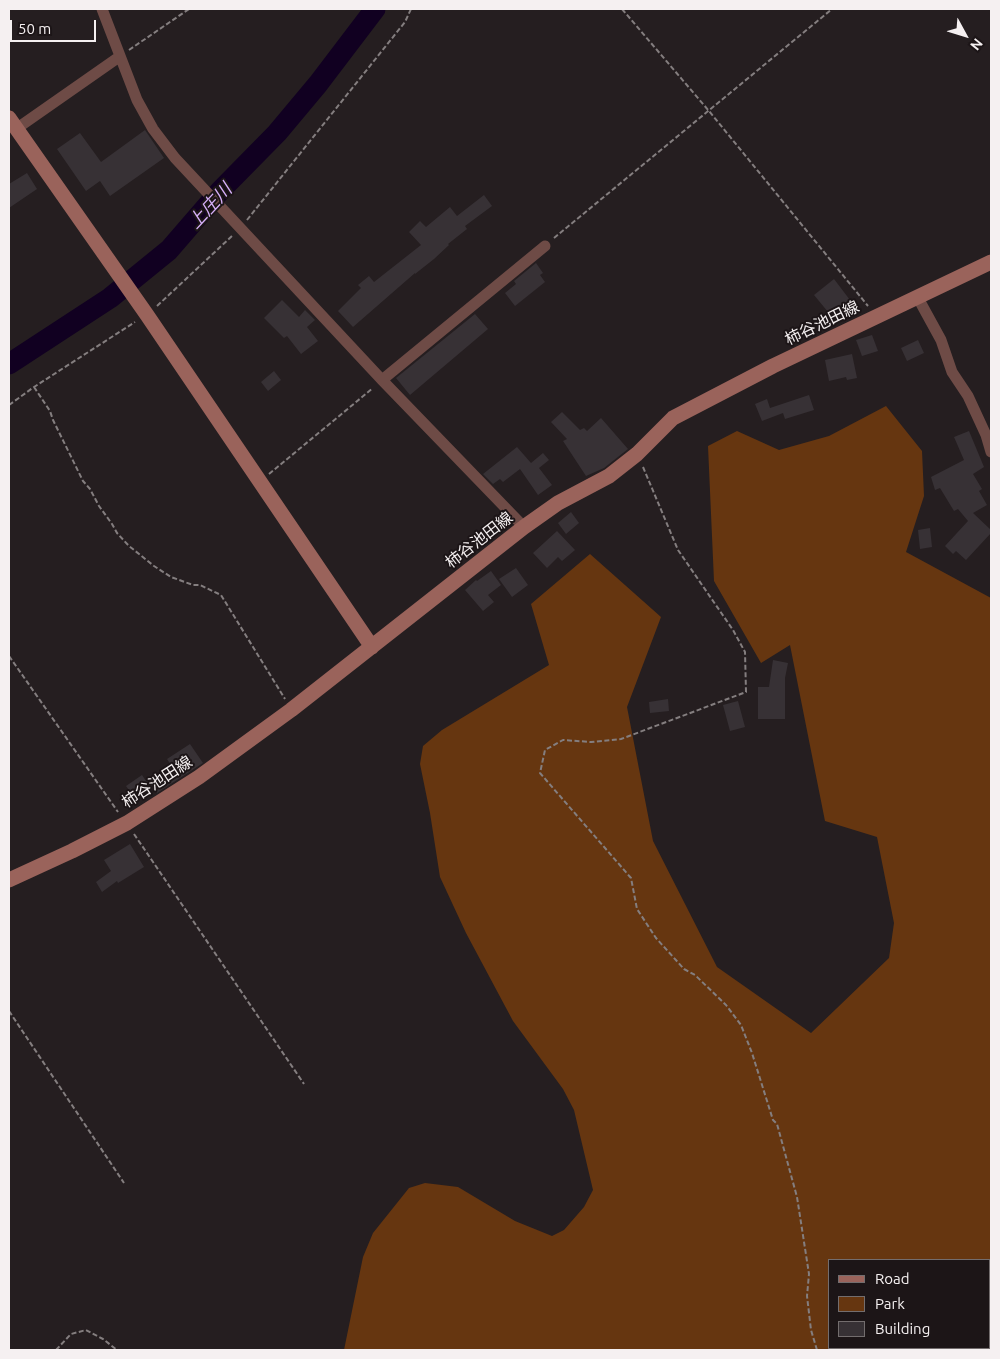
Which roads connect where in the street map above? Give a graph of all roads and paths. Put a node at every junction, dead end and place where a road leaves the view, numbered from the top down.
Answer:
1 (102, 9) edge
2 (189, 9) edge
3 (411, 9) edge
4 (622, 9) edge
5 (832, 9) edge
6 (119, 57) junction
7 (709, 111) junction
8 (13, 124) edge
9 (240, 229) junction
10 (545, 246) joint
11 (991, 262) edge
12 (918, 298) junction
13 (147, 315) junction
14 (876, 316) junction
15 (382, 380) junction
16 (34, 387) junction
17 (9, 405) edge
18 (991, 452) edge
19 (637, 454) junction
20 (260, 482) junction
21 (524, 527) junction
22 (372, 646) junction
23 (9, 656) edge
24 (291, 710) junction
25 (127, 823) junction
26 (9, 880) edge
27 (9, 1011) edge
28 (304, 1084) dead end
29 (124, 1183) dead end
30 (56, 1350) edge
31 (117, 1350) edge
32 (817, 1350) edge

1 - 6 street
2 - 6 path
3 - 9 path
4 - 7 path
5 - 7 path
6 - 8 street
6 - 9 street
7 - 10 path
7 - 14 path
8 - 13 main road
9 - 13 path
9 - 15 street
10 - 15 street
11 - 12 main road, 柿谷池田線
12 - 14 main road, 柿谷池田線
12 - 18 street
13 - 16 path
13 - 20 main road
14 - 19 main road, 柿谷池田線
15 - 20 path
15 - 21 street
16 - 17 path
16 - 24 path
19 - 21 main road, 柿谷池田線
19 - 32 path
20 - 22 main road
21 - 22 main road, 柿谷池田線
22 - 24 main road, 柿谷池田線
23 - 25 path
24 - 25 main road, 柿谷池田線
25 - 26 main road, 柿谷池田線
25 - 28 path
27 - 29 path
30 - 31 path

